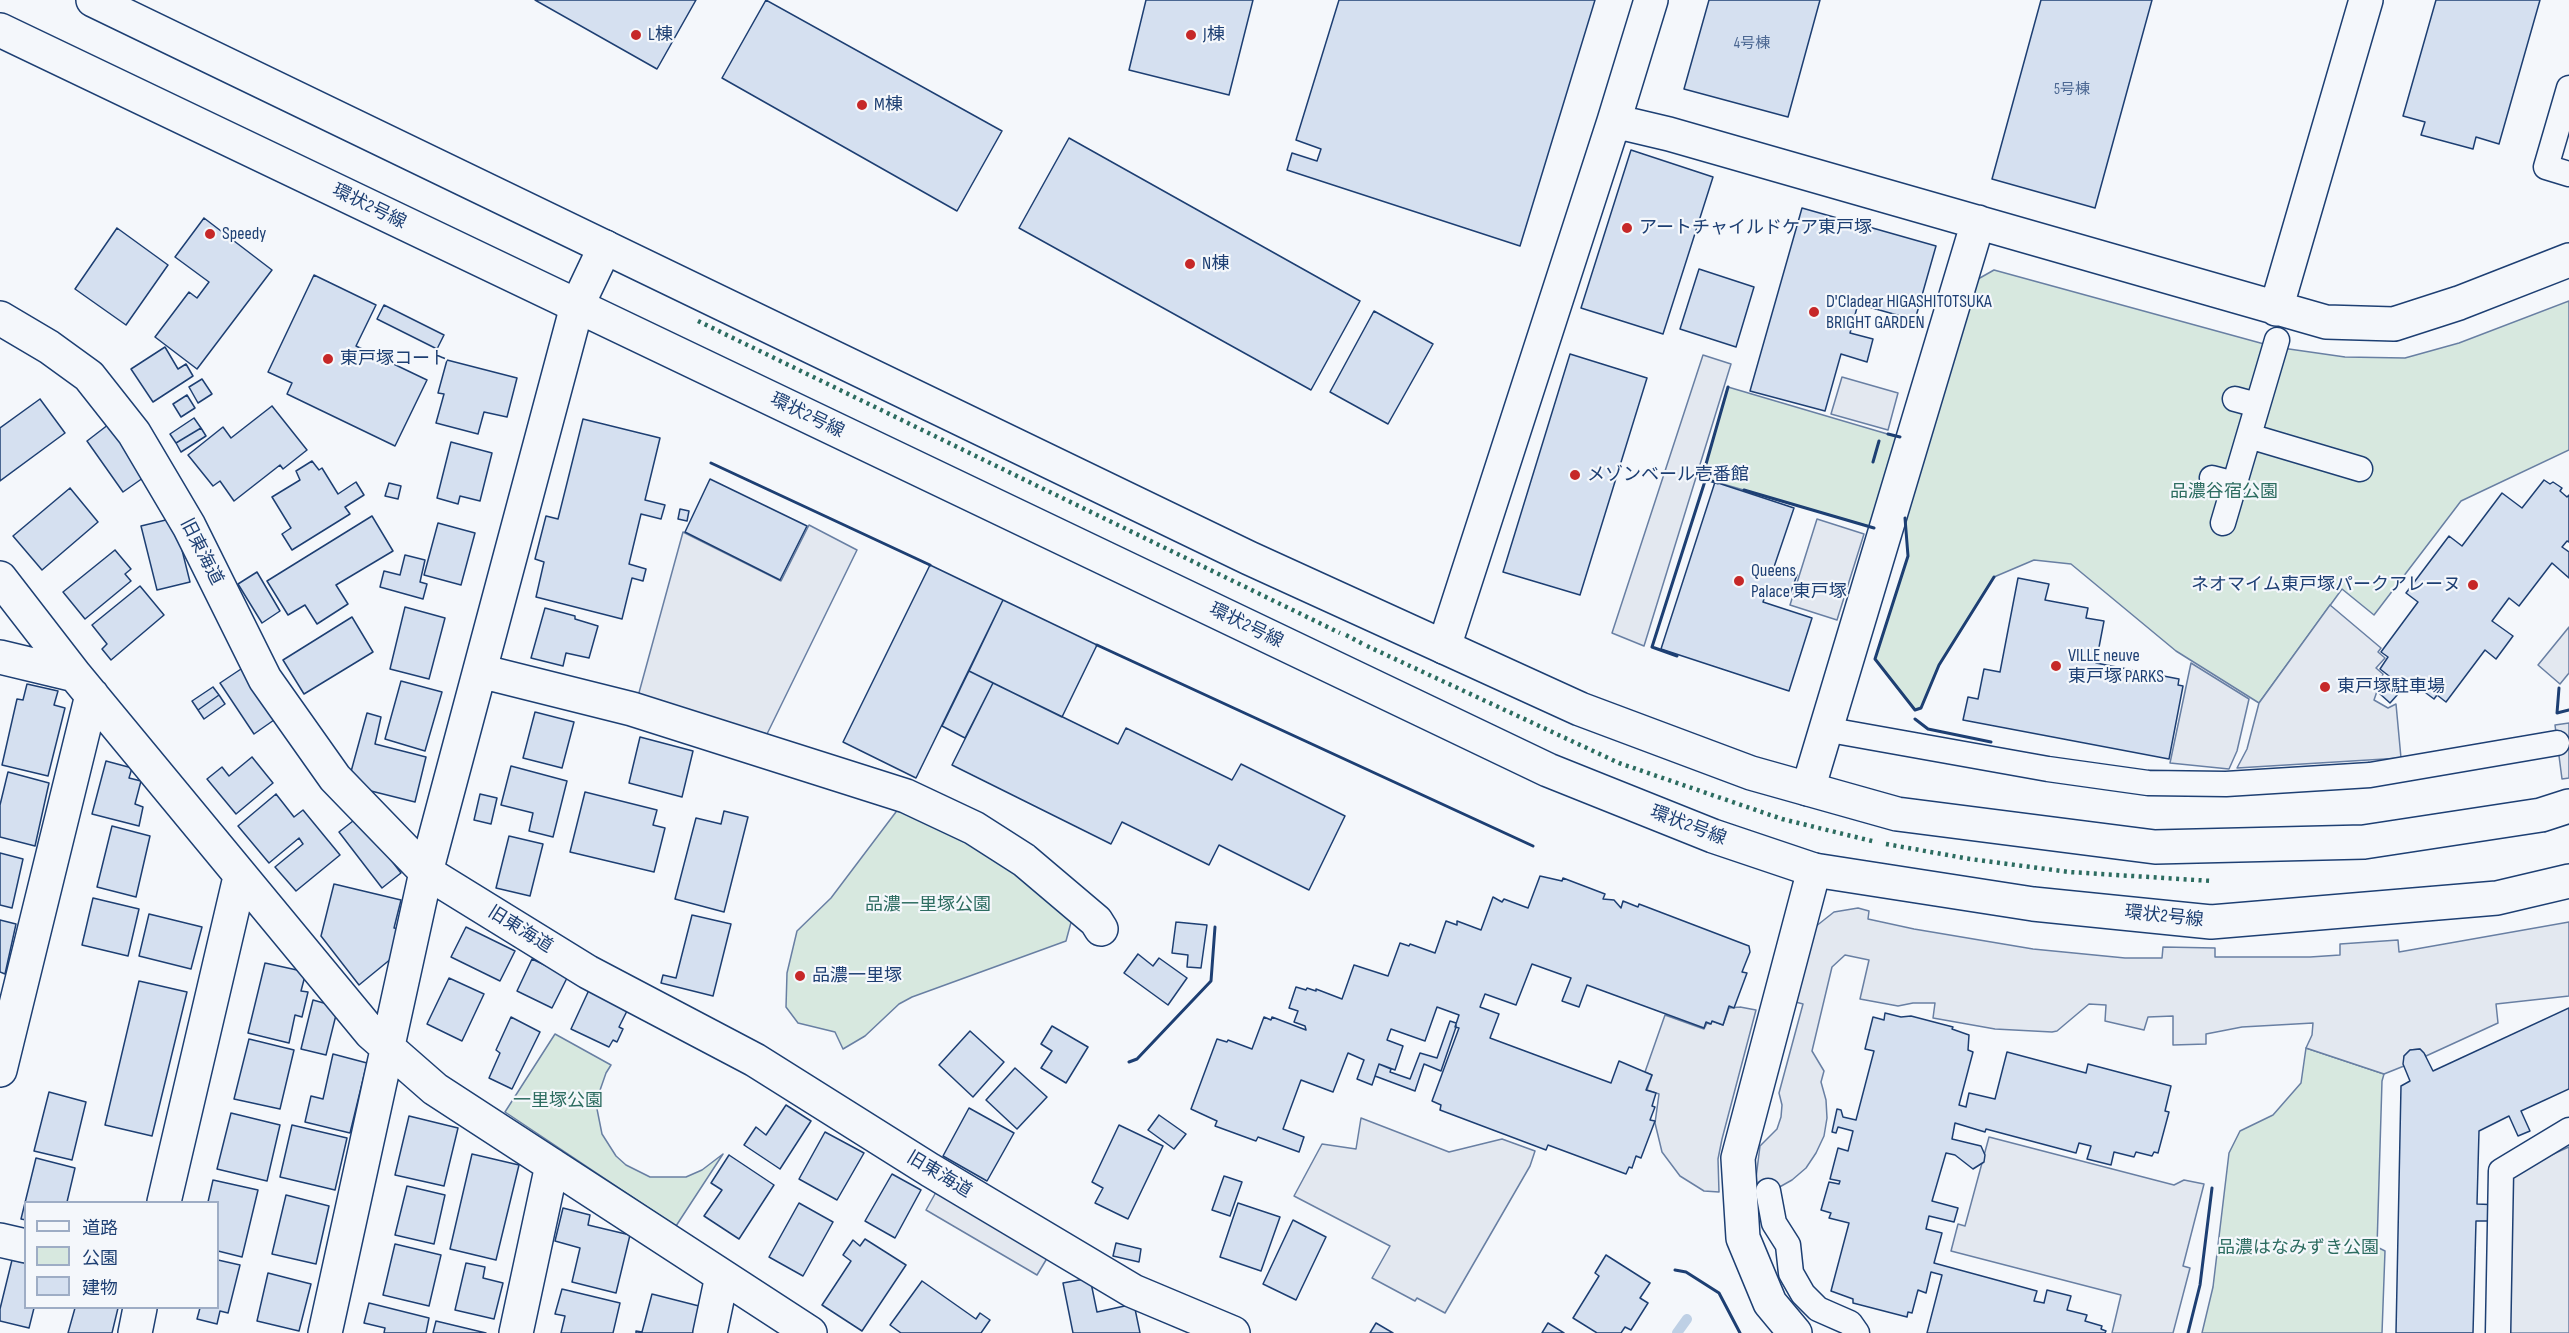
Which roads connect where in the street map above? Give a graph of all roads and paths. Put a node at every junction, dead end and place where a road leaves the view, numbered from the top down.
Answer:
1 (93, 0) edge
2 (1651, 0) edge
3 (2366, 0) edge
4 (0, 30) edge
5 (2569, 88) edge
6 (1614, 121) junction
7 (2569, 174) edge
8 (1978, 222) junction
9 (605, 247) junction
10 (2569, 260) edge
11 (577, 306) junction
12 (0, 318) edge
13 (2277, 325) junction
14 (2249, 436) junction
15 (2360, 469) dead end
16 (2223, 523) dead end
17 (0, 578) edge
18 (1444, 647) junction
19 (0, 657) edge
20 (480, 670) junction
21 (83, 685) junction
22 (1841, 732) dead end
23 (2557, 743) dead end
24 (1808, 789) junction
25 (2569, 806) edge
26 (1814, 870) junction
27 (426, 872) junction
28 (240, 877) junction
29 (2569, 881) edge
30 (1101, 929) dead end
31 (387, 1047) junction
32 (0, 1070) edge
33 (2569, 1130) edge
34 (552, 1165) junction
35 (1768, 1191) dead end
36 (164, 1201) edge
37 (0, 1240) edge
38 (24, 1246) edge
39 (722, 1276) junction
40 (140, 1309) edge
41 (135, 1333) edge
42 (325, 1333) edge
43 (516, 1333) edge
44 (710, 1333) edge
45 (810, 1333) edge
46 (1233, 1333) edge
47 (1795, 1333) edge
48 (1857, 1333) edge
49 (2498, 1333) edge

1 - 9 street
2 - 6 street
3 - 13 street
4 - 11 street, 環状2号線
5 - 7 street
6 - 8 street
6 - 18 street
8 - 13 street
8 - 24 street
9 - 11 street
9 - 18 street
10 - 13 street
11 - 20 street
11 - 26 street, 環状2号線
12 - 27 street, 旧東海道
13 - 14 street
14 - 15 street
14 - 16 street
17 - 21 street
18 - 24 street
19 - 21 street
20 - 27 street
20 - 30 street
21 - 28 street
21 - 32 street
22 - 23 street
24 - 25 street
26 - 29 street, 環状2号線
26 - 47 street
27 - 31 street
27 - 46 street, 旧東海道
28 - 31 street
28 - 36 street
31 - 34 street
31 - 42 street
33 - 49 street
34 - 39 street
34 - 43 street
35 - 48 street
37 - 38 street
39 - 44 street
39 - 45 street
40 - 41 street

